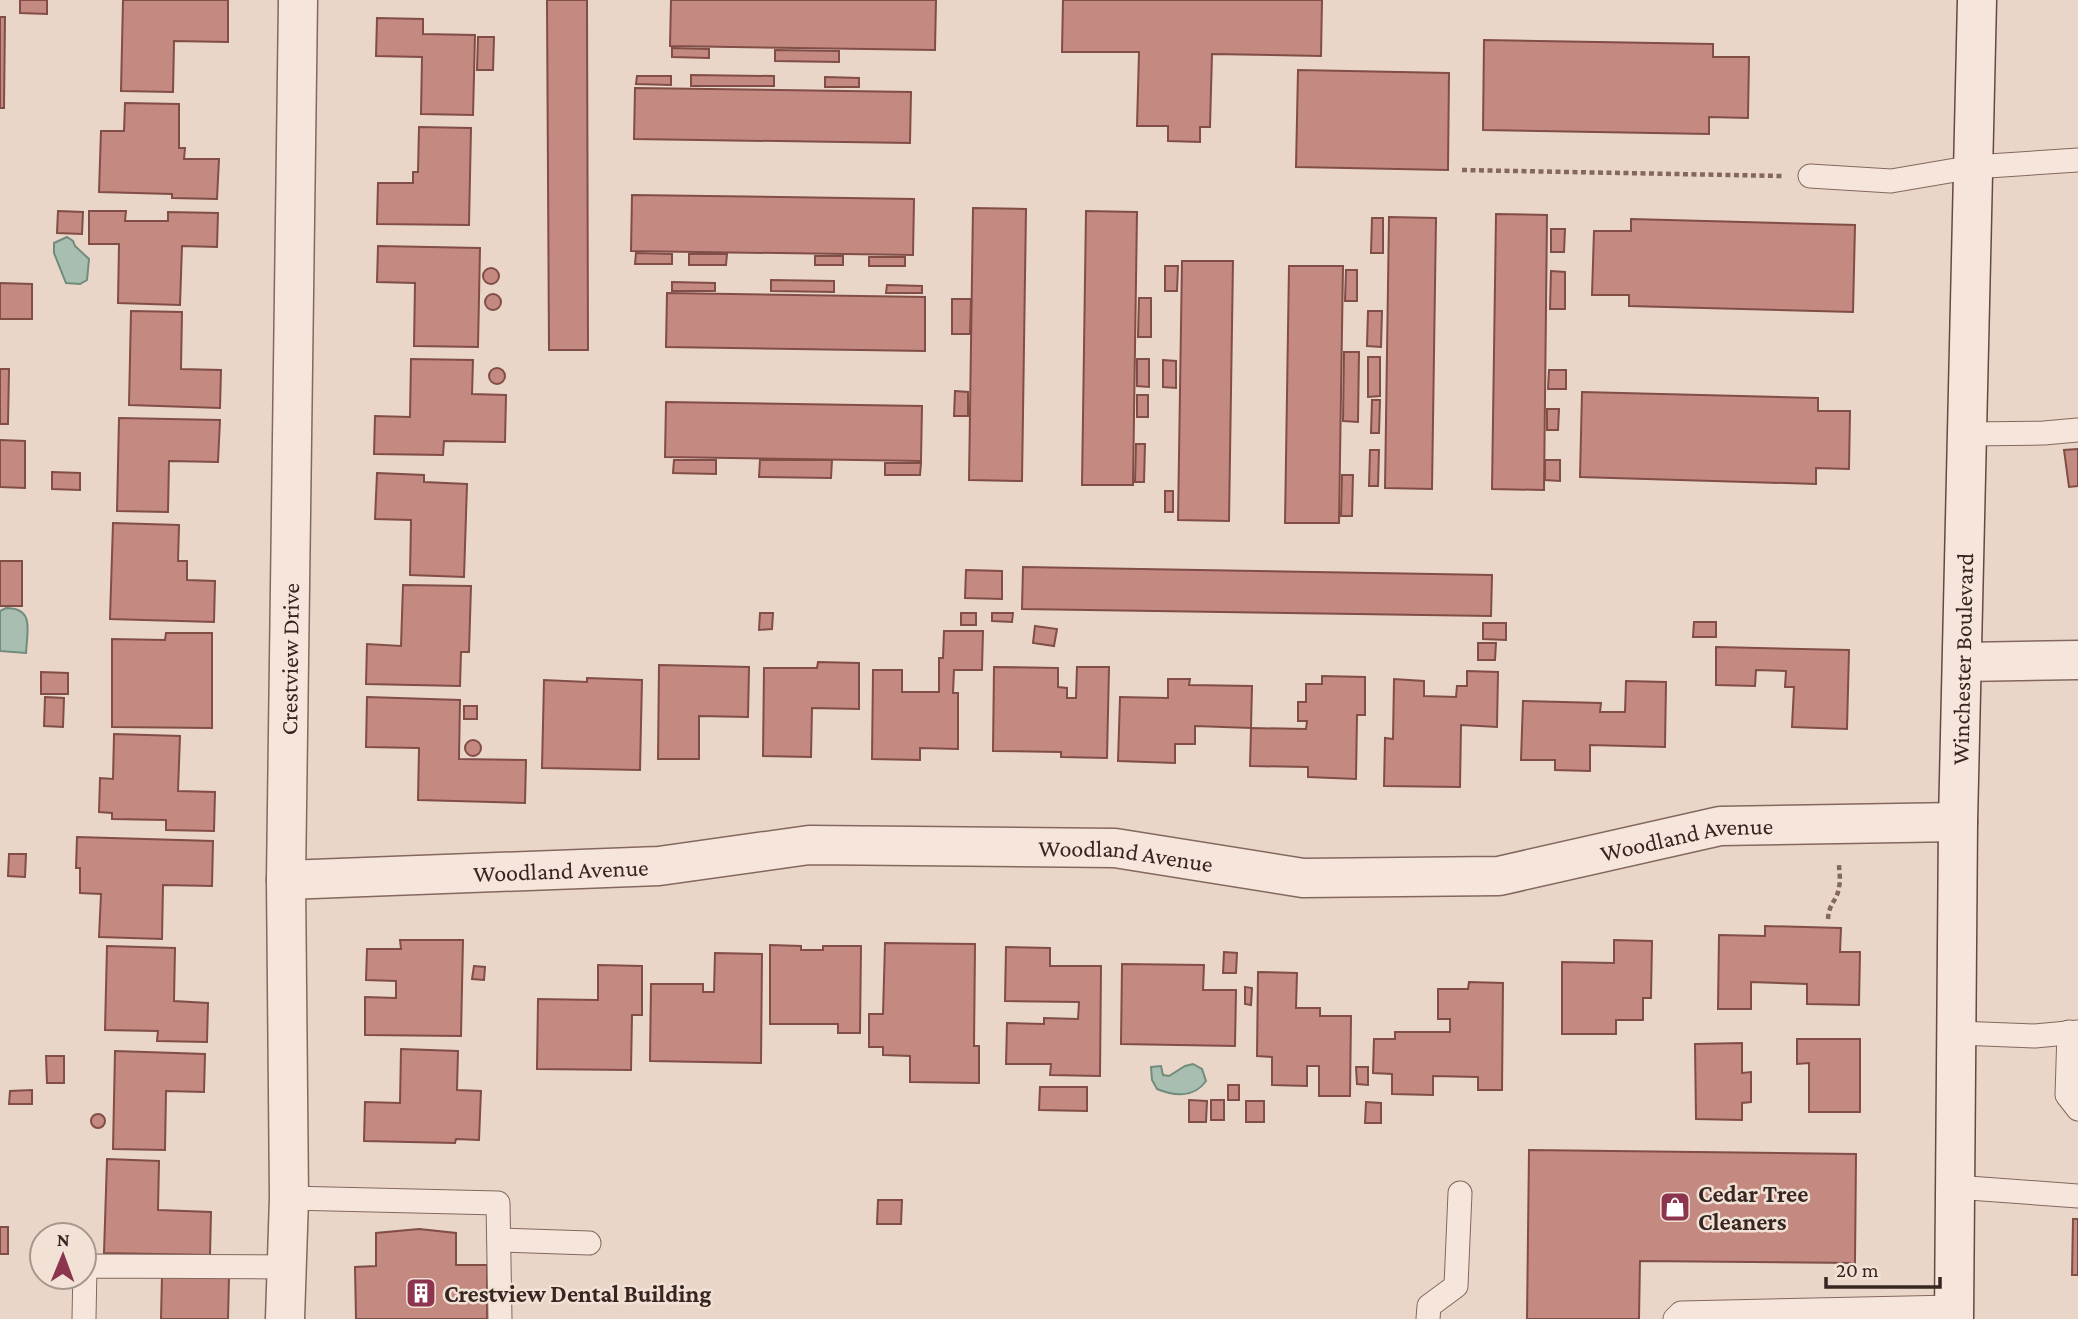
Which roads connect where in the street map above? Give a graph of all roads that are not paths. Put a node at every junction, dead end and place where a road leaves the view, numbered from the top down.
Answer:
1 (298, 0) edge
2 (1977, 0) edge
3 (2078, 160) edge
4 (1973, 167) junction
5 (1810, 176) road end
6 (2078, 429) edge
7 (1968, 434) junction
8 (2078, 660) edge
9 (1963, 662) junction
10 (1958, 822) junction
11 (286, 880) junction
12 (2073, 1032) edge
13 (1958, 1033) junction
14 (2078, 1109) edge
15 (1955, 1187) junction
16 (1460, 1193) dead end
17 (2078, 1196) edge
18 (289, 1198) junction
19 (499, 1240) junction
20 (589, 1243) dead end
21 (285, 1267) junction
22 (1954, 1313) edge
23 (84, 1319) edge
24 (285, 1319) edge
25 (500, 1319) edge
26 (1428, 1319) edge
27 (1675, 1319) edge

1 - 11 street, Crestview Drive
2 - 4 street, Winchester Boulevard
3 - 4 lane
4 - 5 lane
4 - 7 street, Winchester Boulevard
6 - 7 lane
7 - 9 street, Winchester Boulevard
8 - 9 street
9 - 10 street, Winchester Boulevard
10 - 11 street, Woodland Avenue
10 - 13 street, Winchester Boulevard
11 - 18 street, Crestview Drive
12 - 13 lane
12 - 14 lane
13 - 15 street, Winchester Boulevard
15 - 17 lane
15 - 22 street, Winchester Boulevard
16 - 26 lane
18 - 19 lane
18 - 21 street, Crestview Drive
19 - 20 lane
19 - 25 lane
21 - 23 lane
21 - 24 street, Crestview Drive
22 - 27 lane

